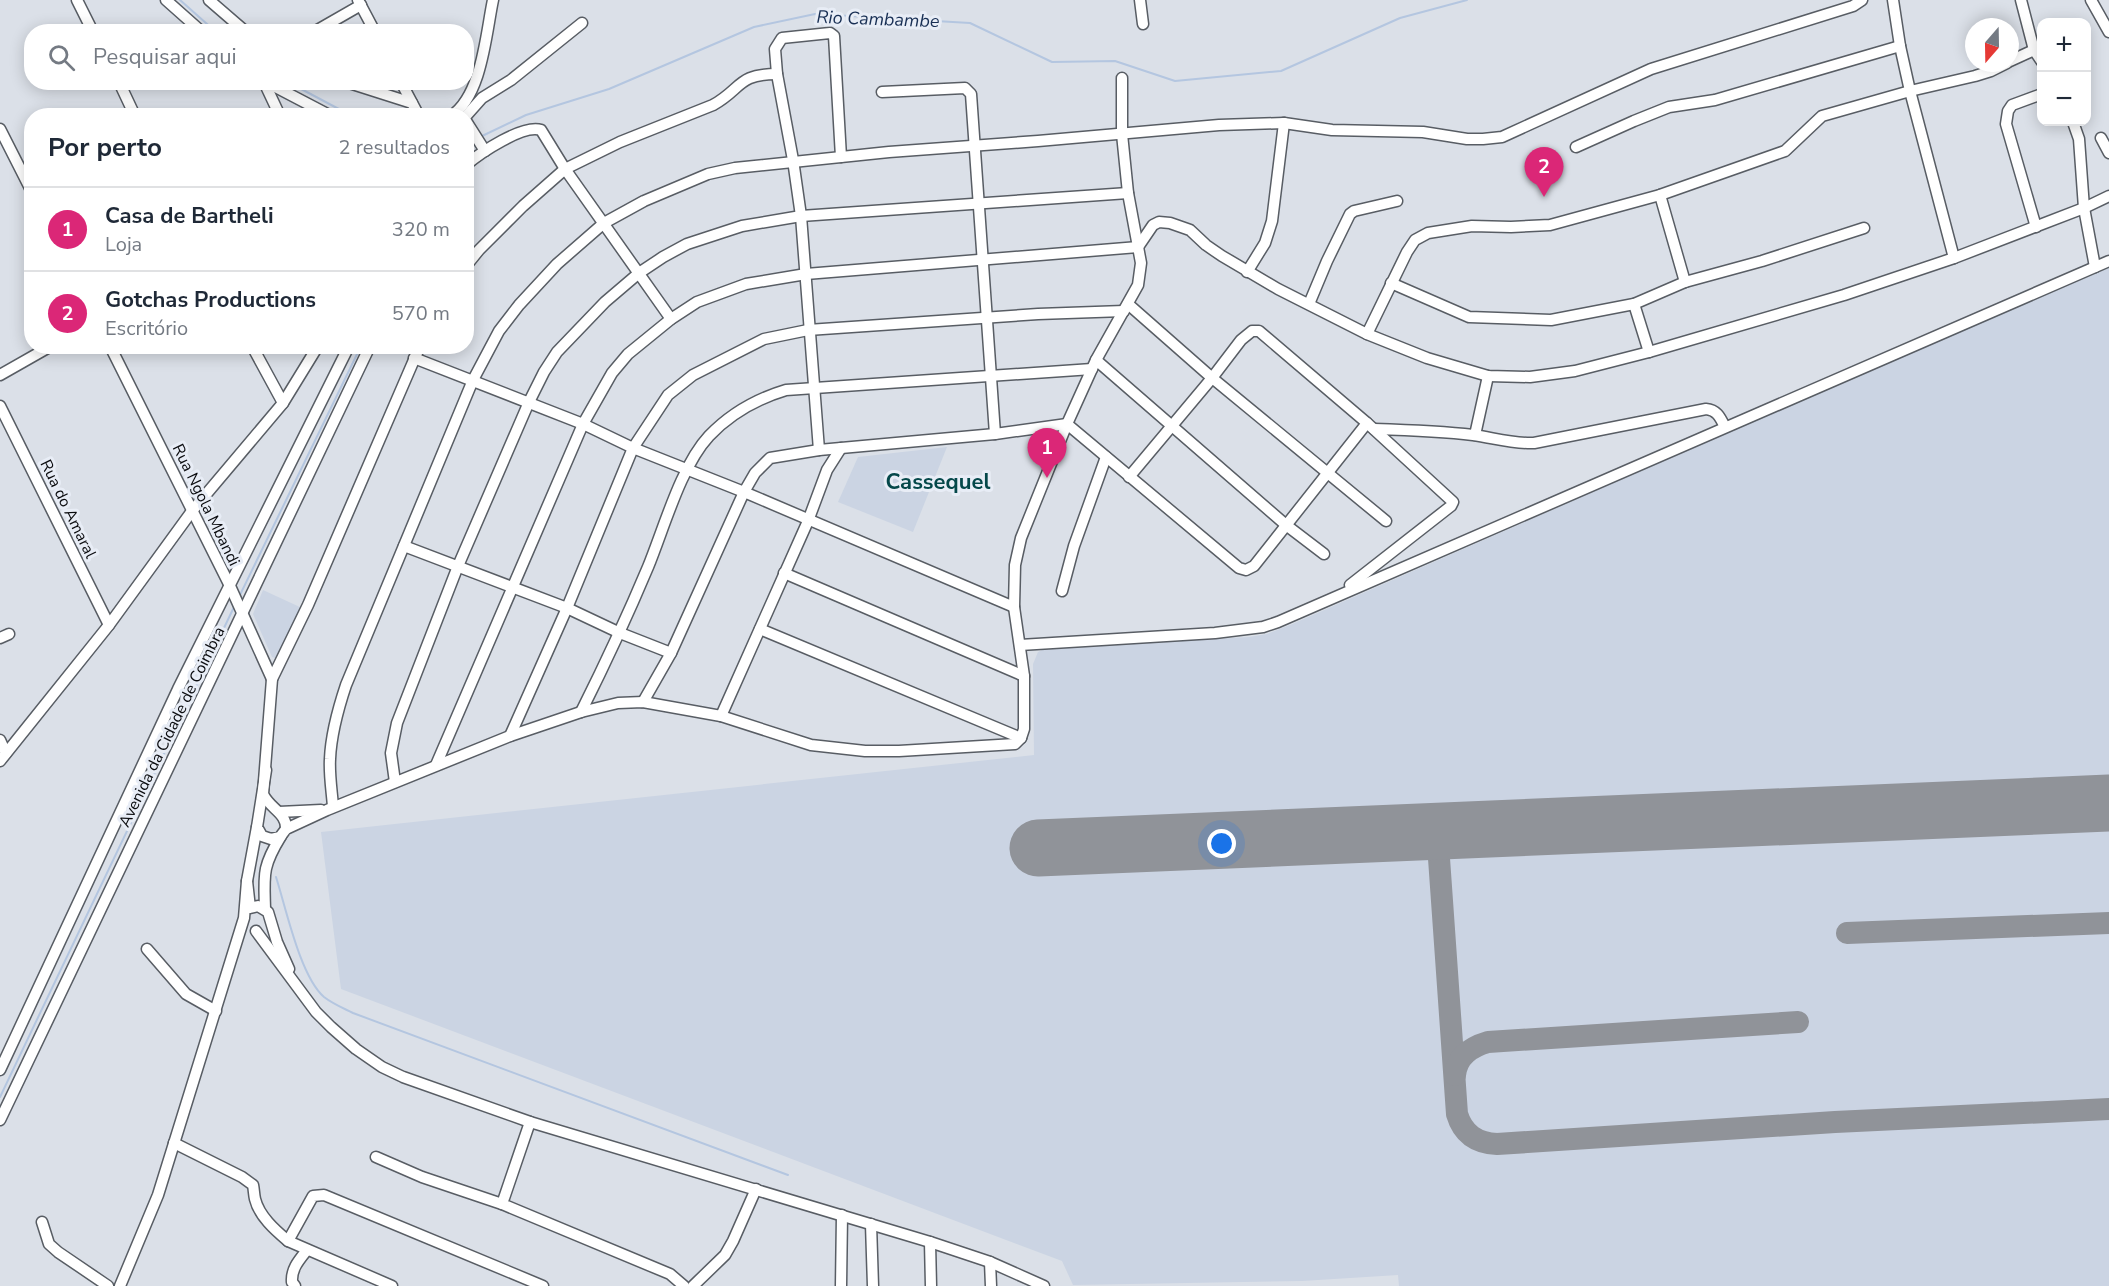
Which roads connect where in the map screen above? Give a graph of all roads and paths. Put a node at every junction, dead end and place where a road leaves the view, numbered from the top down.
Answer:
1 (77, 0) edge
2 (166, 0) edge
3 (210, 0) edge
4 (219, 0) edge
5 (493, 0) edge
6 (1140, 0) edge
7 (1862, 0) edge
8 (1893, 0) edge
9 (2021, 0) edge
10 (2091, 0) edge
11 (360, 2) edge
12 (233, 22) junction
13 (582, 23) dead end
14 (89, 24) edge
15 (193, 24) edge
16 (236, 24) edge
17 (326, 24) edge
18 (371, 24) edge
19 (1143, 24) dead end
20 (2109, 31) edge
21 (1900, 46) junction
22 (2034, 50) junction
23 (2037, 54) edge
24 (2019, 57) edge
25 (1985, 72) edge
26 (777, 74) junction
27 (1122, 78) dead end
28 (474, 81) edge
29 (123, 90) edge
30 (269, 90) edge
31 (281, 90) edge
32 (371, 90) edge
33 (405, 90) edge
34 (470, 90) edge
35 (1910, 91) junction
36 (882, 92) dead end
37 (2037, 96) edge
38 (412, 103) junction
39 (131, 108) edge
40 (276, 108) edge
41 (316, 108) edge
42 (415, 108) edge
43 (462, 108) edge
44 (468, 108) edge
45 (1284, 123) junction
46 (2074, 126) edge
47 (0, 129) edge
48 (474, 132) edge
49 (1122, 134) junction
50 (2101, 138) dead end
51 (975, 146) junction
52 (1576, 147) dead end
53 (484, 148) junction
54 (2109, 153) edge
55 (474, 157) edge
56 (841, 157) junction
57 (793, 160) junction
58 (565, 169) junction
59 (24, 176) edge
60 (1128, 193) junction
61 (1660, 195) junction
62 (2109, 196) edge
63 (1397, 201) dead end
64 (979, 204) junction
65 (2085, 208) junction
66 (801, 216) junction
67 (604, 223) junction
68 (2036, 227) junction
69 (1864, 228) dead end
70 (1138, 247) junction
71 (474, 256) edge
72 (1954, 258) junction
73 (984, 260) junction
74 (2109, 261) edge
75 (2095, 267) junction
76 (1247, 272) junction
77 (639, 273) junction
78 (806, 274) junction
79 (1685, 282) junction
80 (1391, 283) junction
81 (1309, 304) junction
82 (1634, 304) junction
83 (1126, 308) junction
84 (988, 318) junction
85 (671, 319) junction
86 (808, 330) junction
87 (1367, 334) junction
88 (1649, 352) junction
89 (37, 354) edge
90 (114, 354) edge
91 (256, 354) edge
92 (313, 354) edge
93 (345, 354) edge
94 (366, 354) edge
95 (416, 354) edge
96 (414, 358) junction
97 (1094, 365) junction
98 (0, 375) edge
99 (992, 375) junction
100 (1488, 376) junction
101 (1212, 378) junction
102 (474, 380) junction
103 (814, 387) junction
104 (529, 402) junction
105 (283, 404) junction
106 (0, 406) edge
107 (583, 424) junction
108 (1067, 424) junction
109 (1172, 426) junction
110 (1371, 426) junction
111 (1725, 427) junction
112 (995, 434) junction
113 (1475, 435) junction
114 (633, 448) junction
115 (841, 448) junction
116 (819, 450) junction
117 (1106, 457) junction
118 (687, 470) junction
119 (1328, 474) junction
120 (1129, 477) junction
121 (744, 492) junction
122 (192, 511) junction
123 (808, 520) junction
124 (1386, 521) dead end
125 (1286, 525) junction
126 (404, 546) junction
127 (1324, 554) dead end
128 (458, 566) junction
129 (784, 573) junction
130 (512, 588) junction
131 (231, 590) junction
132 (1062, 591) dead end
133 (1336, 596) junction
134 (1014, 607) junction
135 (567, 608) junction
136 (242, 612) junction
137 (109, 625) junction
138 (760, 628) junction
139 (620, 633) junction
140 (1020, 645) junction
141 (671, 653) junction
142 (1024, 676) junction
143 (272, 679) junction
144 (643, 702) junction
145 (581, 712) junction
146 (721, 716) junction
147 (510, 736) junction
148 (1021, 738) junction
149 (0, 740) edge
150 (3, 757) edge
151 (436, 765) junction
152 (266, 770) junction
153 (395, 782) junction
154 (330, 809) junction
155 (277, 811) junction
156 (257, 825) junction
157 (284, 831) junction
158 (247, 881) junction
159 (267, 913) junction
160 (244, 918) junction
161 (253, 930) junction
162 (147, 949) dead end
163 (234, 952) junction
164 (216, 1011) junction
165 (316, 1012) junction
166 (0, 1070) edge
167 (0, 1120) edge
168 (530, 1122) junction
169 (174, 1143) junction
170 (376, 1157) dead end
171 (756, 1189) junction
172 (502, 1204) junction
173 (842, 1215) junction
174 (42, 1222) dead end
175 (871, 1224) junction
176 (288, 1241) junction
177 (930, 1242) junction
178 (307, 1250) junction
179 (990, 1262) junction
180 (108, 1286) edge
181 (120, 1286) edge
182 (295, 1286) edge
183 (392, 1286) edge
184 (543, 1286) edge
185 (684, 1286) edge
186 (693, 1286) edge
187 (841, 1286) edge
188 (873, 1286) edge
189 (931, 1286) edge
190 (991, 1286) edge
191 (1044, 1286) edge

1 - 14 street
2 - 15 street
3 - 12 street
4 - 12 street
5 - 28 street
6 - 19 street
7 - 45 street
8 - 21 street
9 - 22 street
10 - 20 street
11 - 17 street
11 - 18 street
12 - 16 street
13 - 44 street
21 - 35 street
21 - 52 street
22 - 23 street
22 - 24 street
25 - 35 street
26 - 56 street
26 - 57 street
26 - 58 street
27 - 49 street
29 - 39 street
30 - 40 street
31 - 41 street
32 - 38 street
33 - 38 street
34 - 43 street
35 - 61 street
35 - 72 street
36 - 51 street
37 - 68 street
38 - 42 street
45 - 49 street
45 - 76 street
46 - 65 street
47 - 59 street
48 - 53 street
49 - 51 street
49 - 60 street
50 - 54 street
51 - 56 street
51 - 64 street
53 - 55 street
53 - 58 street
56 - 57 street
57 - 66 street
57 - 67 street
58 - 67 street
58 - 71 street
60 - 64 street
60 - 70 street
61 - 79 street
61 - 80 street
62 - 65 street
63 - 81 street
64 - 66 street
64 - 73 street
65 - 68 street
65 - 75 street
66 - 77 street
66 - 78 street
67 - 77 street
67 - 102 street
68 - 72 street
69 - 79 street
70 - 73 street
70 - 76 street
70 - 83 street
72 - 88 street
73 - 78 street
73 - 84 street
74 - 75 street
75 - 111 street
76 - 81 street
77 - 85 street
77 - 104 street
78 - 85 street
78 - 86 street
79 - 82 street
80 - 82 street
80 - 87 street
81 - 87 street
82 - 88 street
83 - 84 street
83 - 97 street
83 - 101 street
84 - 86 street
84 - 99 street
85 - 107 street
86 - 103 street
86 - 114 street
87 - 100 street
88 - 100 street
89 - 98 street
90 - 122 street, Rua Ngola Mbandi
91 - 105 street
92 - 105 street
93 - 131 street, Avenida da Cidade de Coimbra
94 - 136 street, Avenida da Cidade de Coimbra
95 - 96 street
96 - 102 street
96 - 143 street
97 - 99 street
97 - 108 street
97 - 109 street
99 - 103 street
99 - 112 street
100 - 113 street
101 - 109 street
101 - 110 street
101 - 119 street
102 - 104 street
102 - 126 street
103 - 116 street
103 - 118 street
104 - 107 street
104 - 128 street
105 - 122 street
106 - 137 street, Rua do Amaral
107 - 114 street
107 - 130 street
108 - 112 street
108 - 117 street
108 - 134 street
109 - 120 street
109 - 125 street
110 - 113 street
110 - 119 street
110 - 133 street
111 - 113 street
111 - 133 street
112 - 115 street
114 - 118 street
114 - 135 street
115 - 116 street
115 - 123 street
116 - 121 street
117 - 120 street
117 - 132 street
118 - 121 street
118 - 139 street
119 - 124 street
119 - 125 street
120 - 125 street
121 - 123 street
121 - 141 street
122 - 131 street, Rua Ngola Mbandi
122 - 137 street
123 - 129 street
123 - 134 street
125 - 127 street
126 - 128 street
126 - 154 street
128 - 130 street
128 - 153 street
129 - 138 street
129 - 142 street
130 - 135 street
130 - 151 street
131 - 136 street, Rua Ngola Mbandi
131 - 166 street, Avenida da Cidade de Coimbra
133 - 140 street
134 - 140 street
135 - 139 street
135 - 147 street
136 - 143 street, Rua Ngola Mbandi
136 - 167 street, Avenida da Cidade de Coimbra
137 - 150 street
138 - 146 street
138 - 148 street
139 - 141 street
139 - 145 street
140 - 142 street
141 - 144 street
142 - 148 street
143 - 152 street
144 - 145 street
144 - 146 street
145 - 147 street
146 - 148 street
147 - 151 street
149 - 150 street
151 - 153 street
152 - 155 street
152 - 156 street
153 - 154 street
154 - 155 street
154 - 157 street
155 - 156 street
155 - 157 street
156 - 157 street
156 - 158 street
157 - 159 street
158 - 159 street
158 - 160 street
159 - 161 street
159 - 165 street
160 - 161 street
160 - 163 street
161 - 163 street
161 - 165 street
162 - 164 street
163 - 164 street
164 - 169 street
165 - 168 street
168 - 171 street
168 - 172 street
169 - 176 street
169 - 181 street
170 - 172 street
171 - 173 street
171 - 186 street
172 - 185 street
173 - 175 street
173 - 187 street
174 - 180 street
175 - 177 street
175 - 188 street
176 - 178 street
176 - 184 street
177 - 179 street
177 - 189 street
178 - 182 street
178 - 183 street
179 - 190 street
179 - 191 street

